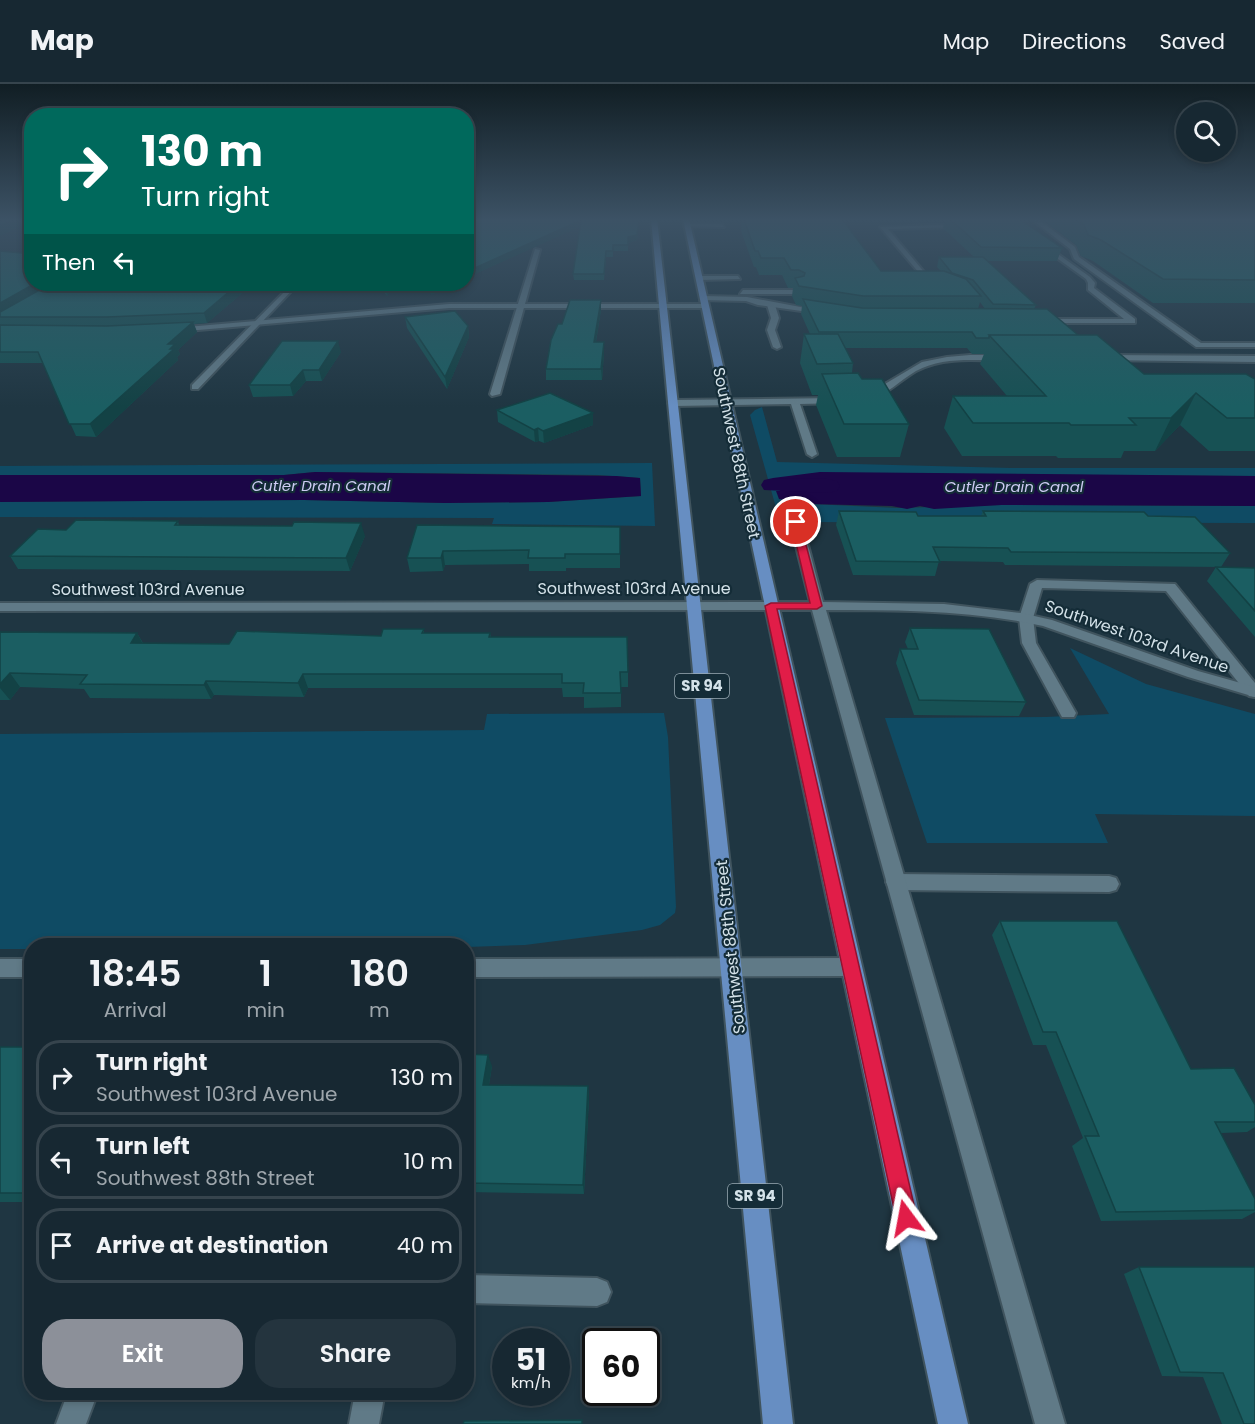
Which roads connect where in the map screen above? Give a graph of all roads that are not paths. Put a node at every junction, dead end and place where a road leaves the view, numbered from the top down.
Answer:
1 (528, 282) edge
2 (661, 282) edge
3 (700, 282) edge
4 (933, 282) edge
5 (1091, 282) edge
6 (1109, 282) edge
7 (943, 285) edge
8 (288, 291) edge
9 (736, 292) dead end
10 (754, 292) junction
11 (796, 292) edge
12 (514, 296) dead end
13 (536, 296) dead end
14 (651, 296) dead end
15 (466, 297) dead end
16 (414, 300) dead end
17 (523, 300) junction
18 (663, 301) junction
19 (704, 302) junction
20 (758, 303) junction
21 (771, 305) junction
22 (348, 306) dead end
23 (266, 314) junction
24 (837, 314) edge
25 (198, 319) edge
26 (1033, 321) edge
27 (256, 324) junction
28 (165, 330) edge
29 (1255, 345) edge
30 (777, 347) dead end
31 (1017, 358) edge
32 (1095, 358) edge
33 (1255, 359) edge
34 (195, 387) dead end
35 (495, 394) dead end
36 (859, 399) edge
37 (847, 401) edge
38 (795, 402) junction
39 (673, 403) junction
40 (726, 403) junction
41 (812, 454) dead end
42 (796, 522) dead end
43 (693, 606) junction
44 (771, 606) junction
45 (817, 606) junction
46 (0, 607) edge
47 (1026, 618) junction
48 (1255, 692) edge
49 (1068, 713) dead end
50 (896, 882) junction
51 (1109, 884) dead end
52 (850, 967) junction
53 (0, 968) edge
54 (24, 968) edge
55 (474, 968) edge
56 (732, 968) junction
57 (474, 1289) edge
58 (597, 1292) dead end
59 (80, 1400) edge
60 (368, 1400) edge
61 (70, 1424) edge
62 (364, 1424) edge
63 (778, 1424) edge
64 (953, 1424) edge
65 (1050, 1424) edge

1 - 17 street
2 - 18 main road, Southwest 88th Street / SR 94
3 - 19 main road, Southwest 88th Street
4 - 7 street
5 - 26 street
6 - 29 street
8 - 23 street
9 - 10 street
10 - 11 street
10 - 20 street
12 - 17 street
13 - 17 street
14 - 18 street
15 - 16 street
17 - 18 street
17 - 27 street
17 - 35 street
18 - 19 street
18 - 39 main road, Southwest 88th Street / SR 94
19 - 20 street
19 - 40 main road, Southwest 88th Street
20 - 21 street
21 - 24 street
21 - 30 street
22 - 23 street
23 - 25 street
23 - 27 street
27 - 28 street
27 - 34 street
31 - 36 street
32 - 33 street
37 - 38 street
38 - 40 street
38 - 41 street
39 - 40 street
39 - 43 main road, Southwest 88th Street / SR 94
40 - 44 main road, Southwest 88th Street
42 - 45 street
43 - 44 street, Southwest 103rd Avenue
43 - 46 street, Southwest 103rd Avenue
43 - 56 main road, Southwest 88th Street / SR 94
44 - 45 street, Southwest 103rd Avenue
44 - 52 main road, Southwest 88th Street
45 - 47 street, Southwest 103rd Avenue
45 - 50 street
47 - 48 street, Southwest 103rd Avenue
47 - 48 street
47 - 49 street
50 - 51 street
50 - 65 street
52 - 56 street
52 - 64 main road, Southwest 88th Street
53 - 54 street
55 - 56 street
56 - 63 main road, Southwest 88th Street / SR 94
57 - 58 street
59 - 61 street
60 - 62 street

